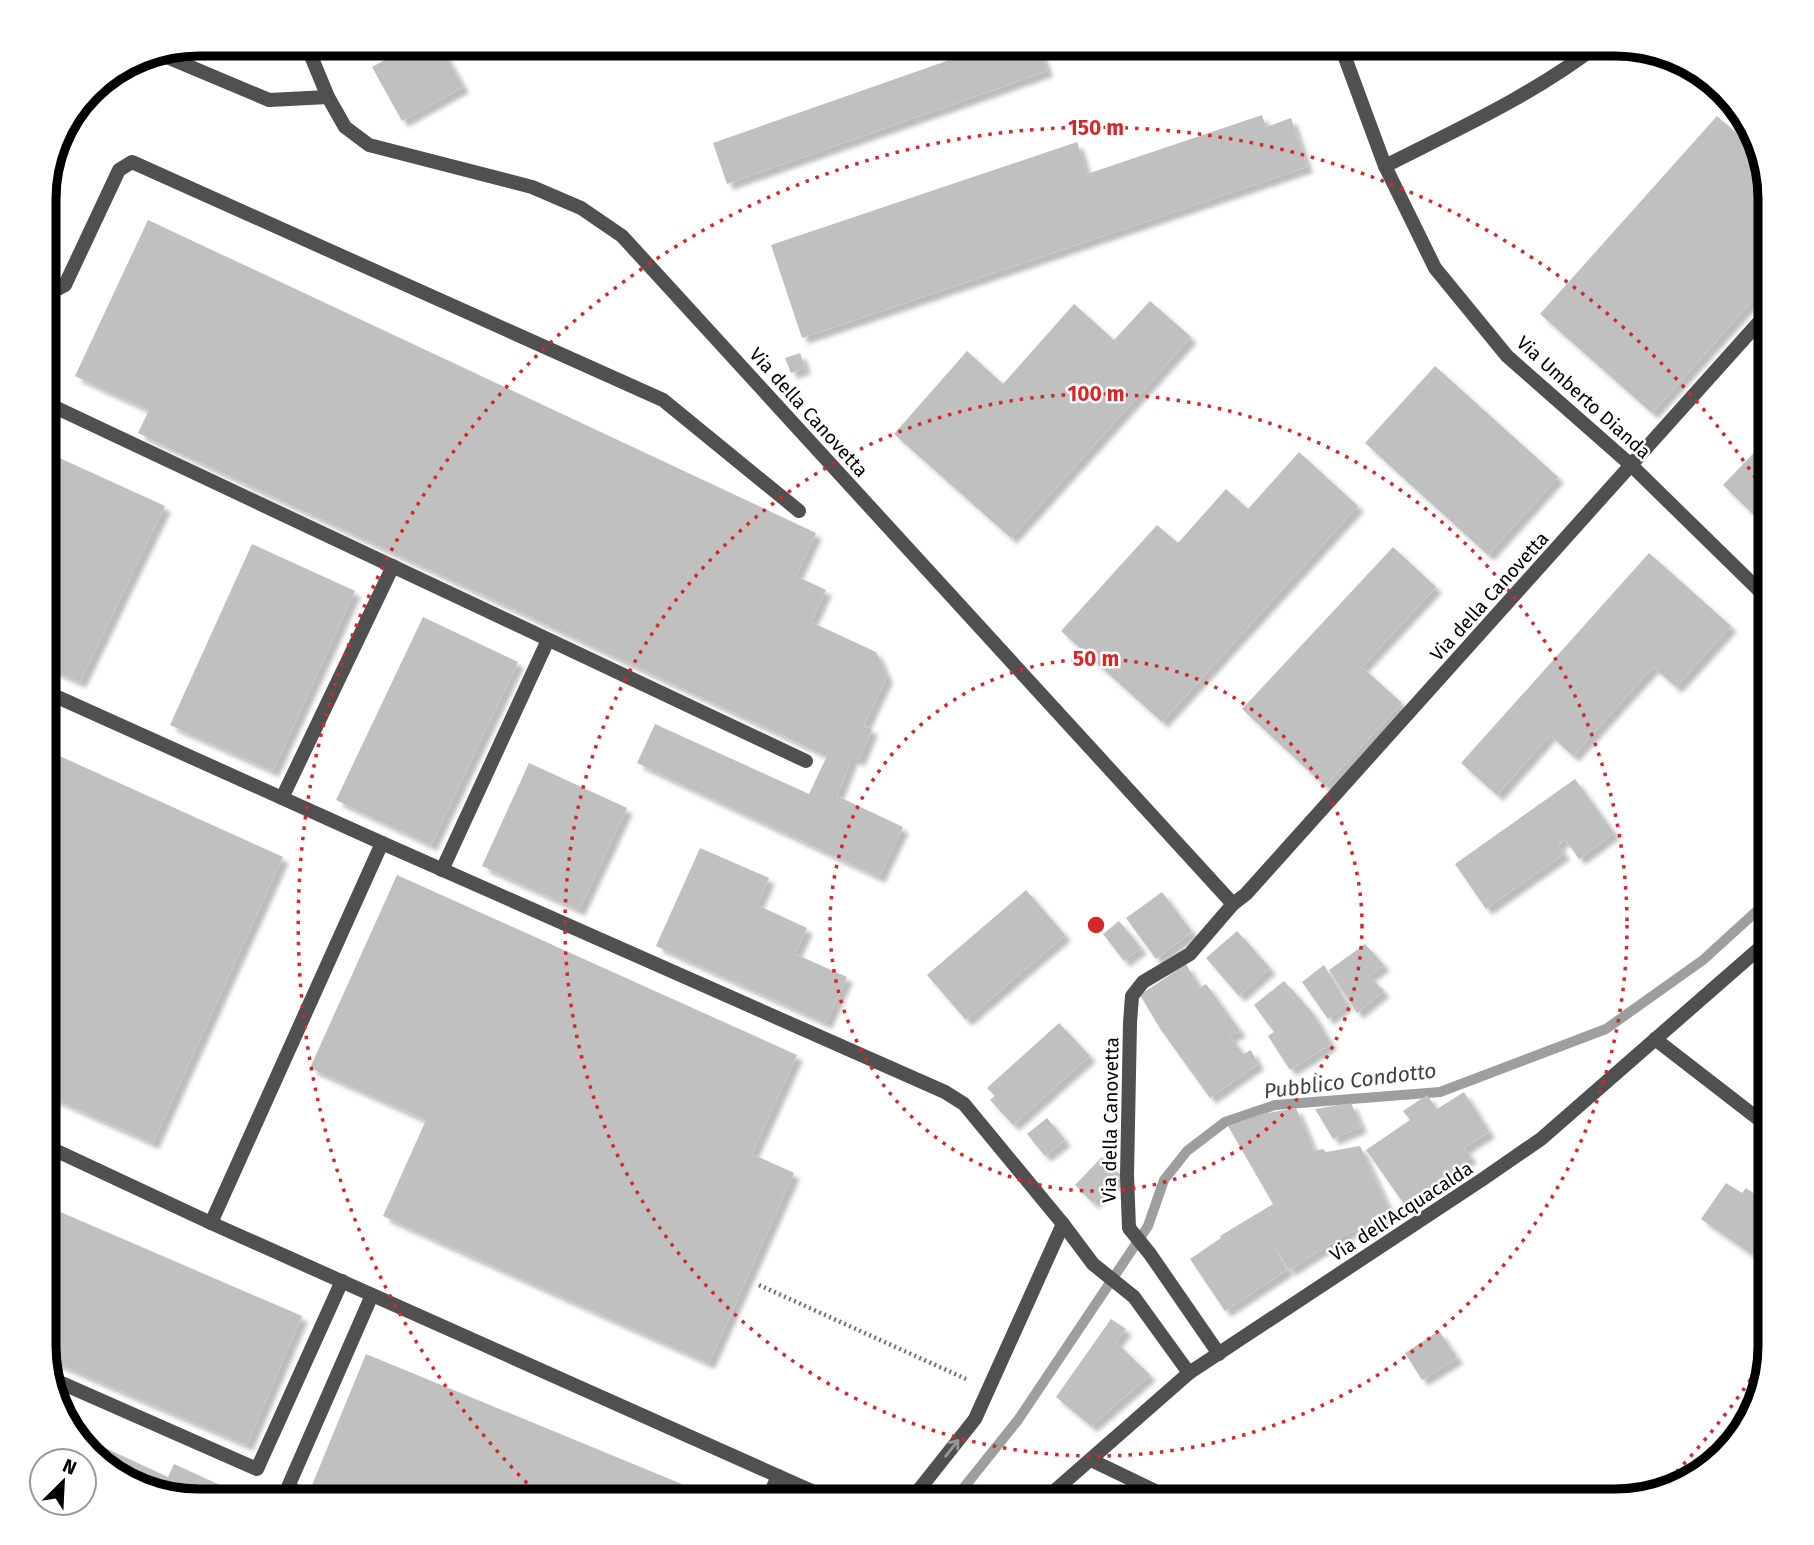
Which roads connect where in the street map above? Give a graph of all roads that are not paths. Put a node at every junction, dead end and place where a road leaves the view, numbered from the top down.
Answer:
1 (311, 56) edge
2 (1344, 56) edge
3 (1583, 56) edge
4 (171, 59) edge
5 (328, 96) junction
6 (1385, 166) junction
7 (56, 290) edge
8 (1758, 324) edge
9 (56, 408) edge
10 (1632, 466) junction
11 (799, 511) dead end
12 (393, 566) junction
13 (1758, 589) edge
14 (548, 640) junction
15 (56, 696) edge
16 (806, 761) dead end
17 (282, 798) junction
18 (382, 843) junction
19 (442, 870) junction
20 (1233, 904) junction
21 (1758, 949) edge
22 (1655, 1039) junction
23 (1758, 1119) edge
24 (56, 1150) edge
25 (211, 1223) junction
26 (1063, 1224) junction
27 (342, 1282) junction
28 (372, 1295) junction
29 (1219, 1354) junction
30 (1189, 1373) junction
31 (61, 1383) edge
32 (1091, 1460) junction
33 (778, 1476) junction
34 (292, 1489) edge
35 (772, 1489) edge
36 (807, 1489) edge
37 (920, 1489) edge
38 (1057, 1489) edge
39 (1151, 1489) edge

1 - 5 street, Via della Canovetta
2 - 6 street, Via Umberto Dianda
3 - 6 street
4 - 5 street
5 - 20 street, Via della Canovetta
6 - 10 street, Via Umberto Dianda
7 - 11 street
8 - 10 street, Via della Canovetta
9 - 12 street
10 - 13 street, Via Umberto Dianda
10 - 20 street, Via della Canovetta
12 - 14 street
12 - 17 street
14 - 16 street
14 - 19 street
15 - 17 street
17 - 18 street
18 - 19 street
18 - 25 street
19 - 26 street
20 - 29 street, Via della Canovetta
21 - 22 street, Via dell'Acquacalda
22 - 23 street
22 - 29 street, Via dell'Acquacalda
24 - 25 street
25 - 27 street
26 - 30 street
37 -> 26 street
27 - 28 street
27 - 31 street
28 - 33 street
28 - 34 street
29 - 30 street, Via dell'Acquacalda
30 - 32 street, Via dell'Acquacalda
32 - 38 street, Via dell'Acquacalda
32 - 39 street
33 - 35 street
33 - 36 street

